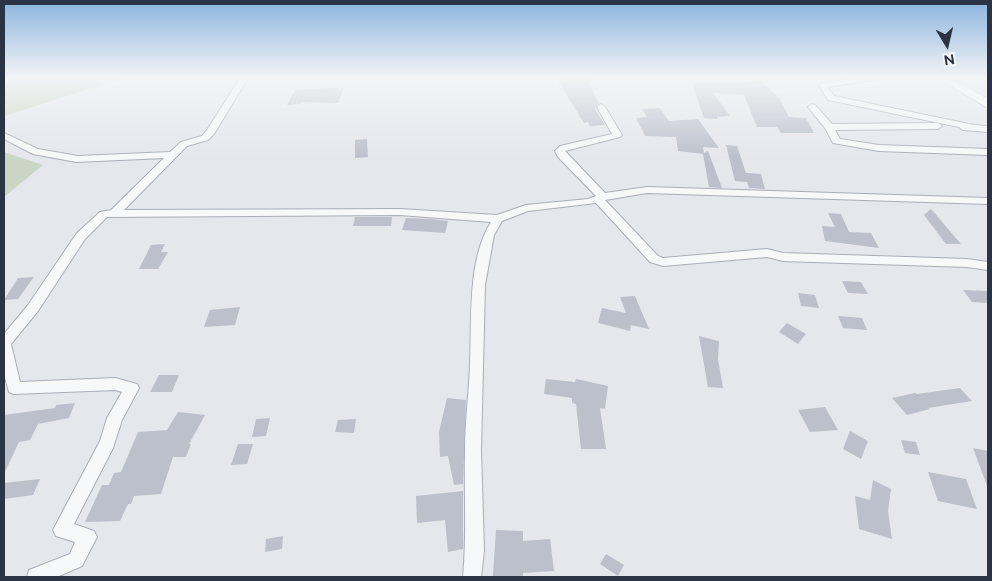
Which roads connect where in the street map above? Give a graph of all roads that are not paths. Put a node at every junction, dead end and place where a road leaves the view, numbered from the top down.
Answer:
1 (227, 105) edge
2 (865, 105) edge
3 (601, 107) dead end
4 (812, 107) joint
5 (829, 126) junction
6 (907, 127) junction
7 (971, 127) junction
8 (988, 129) edge
9 (4, 136) edge
10 (988, 152) edge
11 (174, 155) junction
12 (600, 198) junction
13 (988, 201) edge
14 (114, 214) junction
15 (498, 219) junction
16 (988, 266) edge
17 (4, 343) edge
18 (9, 388) edge
19 (36, 577) edge
20 (472, 577) edge

1 - 11 street
2 - 7 street
3 - 12 street
4 - 5 street
4 - 6 street
5 - 6 street
5 - 10 street
6 - 7 street
7 - 8 street
9 - 11 street
11 - 14 street
12 - 13 street
12 - 15 street
12 - 16 street
14 - 15 street
14 - 17 street
15 - 20 street
17 - 18 street
18 - 19 street

